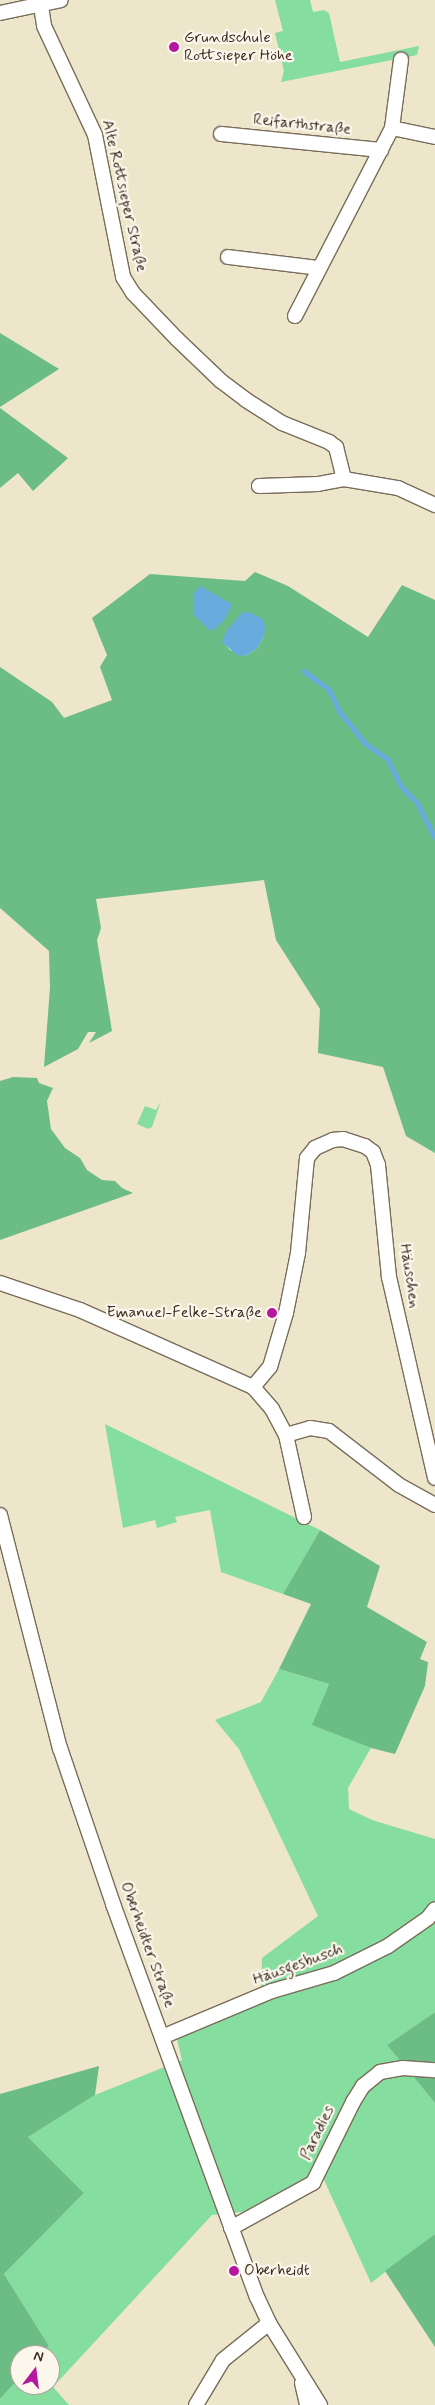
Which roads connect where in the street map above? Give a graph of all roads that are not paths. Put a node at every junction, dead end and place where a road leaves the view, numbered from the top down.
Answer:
1 (61, 0) edge
2 (40, 3) edge
3 (0, 13) edge
4 (401, 60) dead end
5 (392, 128) junction
6 (220, 134) dead end
7 (435, 136) edge
8 (381, 150) junction
9 (228, 257) dead end
10 (320, 268) junction
11 (295, 316) dead end
12 (344, 480) junction
13 (258, 486) dead end
14 (435, 505) edge
15 (0, 1283) edge
16 (253, 1387) junction
17 (286, 1435) junction
18 (435, 1478) edge
19 (435, 1505) edge
20 (0, 1515) edge
21 (304, 1517) dead end
22 (435, 1909) edge
23 (162, 2037) junction
24 (435, 2070) edge
25 (231, 2228) junction
26 (269, 2323) junction
27 (300, 2373) junction
28 (196, 2405) edge
29 (307, 2405) edge
30 (320, 2405) edge

1 - 2 street
2 - 3 street
2 - 12 street, Alte Rottsieper Straße
4 - 5 street
5 - 7 street
5 - 8 street
6 - 8 street, Reifarthstraße
8 - 10 street
9 - 10 street
10 - 11 street
12 - 13 street
12 - 14 street
15 - 16 street
16 - 17 street
16 - 18 street, Häuschen
17 - 19 street
17 - 21 street
20 - 23 street, Oberheidter Straße
22 - 23 street, Häusgesbusch
23 - 25 street, Oberheidter Straße
24 - 25 street, Paradies
25 - 26 street, Oberheidter Straße
26 - 27 street, Oberheidter Straße
26 - 28 street
27 - 29 street
27 - 30 street

